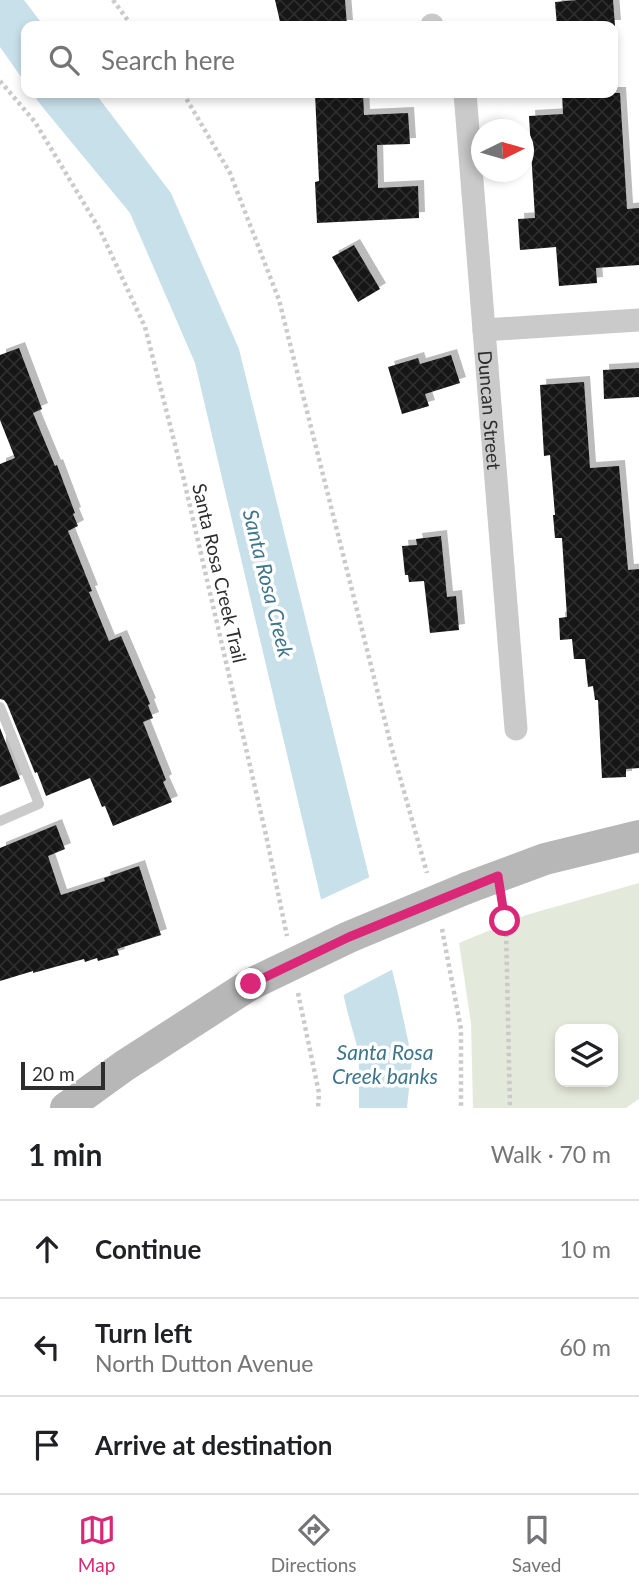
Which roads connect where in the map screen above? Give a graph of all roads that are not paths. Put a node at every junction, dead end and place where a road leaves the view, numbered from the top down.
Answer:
1 (465, 98) edge
2 (639, 320) edge
3 (484, 330) junction
4 (0, 706) edge
5 (516, 729) dead end
6 (0, 821) edge
7 (639, 836) edge
8 (66, 1108) edge

1 - 3 street, Duncan Street
2 - 3 street
3 - 5 street, Duncan Street
4 - 6 lane
7 - 8 main road, bridge

